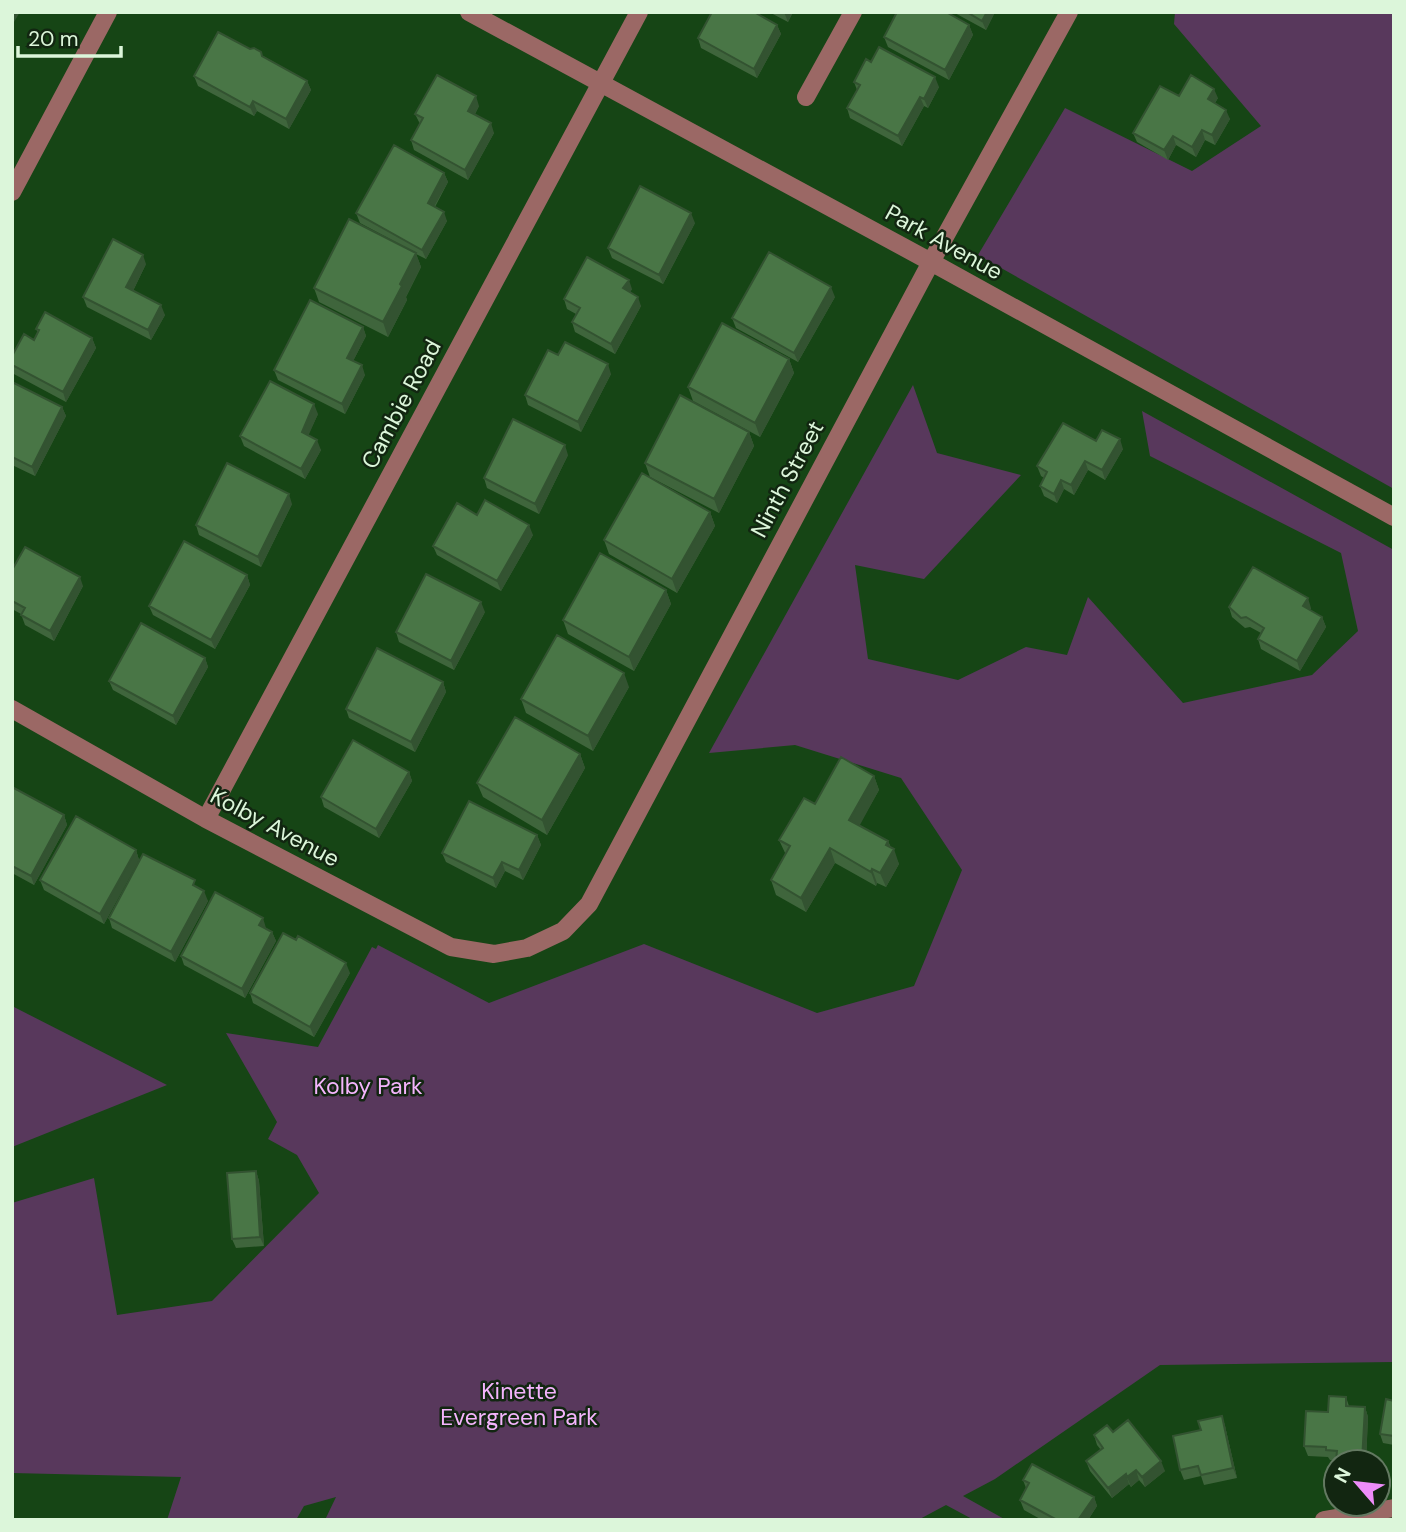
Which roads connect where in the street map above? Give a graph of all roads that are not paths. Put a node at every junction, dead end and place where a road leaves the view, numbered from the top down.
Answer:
1 (108, 12) edge
2 (469, 12) edge
3 (639, 12) edge
4 (853, 12) edge
5 (1069, 12) edge
6 (601, 84) junction
7 (806, 97) dead end
8 (12, 192) edge
9 (931, 262) junction
10 (1394, 517) edge
11 (12, 709) edge
12 (206, 819) junction
13 (527, 948) joint
14 (1394, 1508) edge
15 (1324, 1520) edge

1 - 8 street
2 - 6 street, Park Avenue
3 - 6 street, Cambie Road
4 - 7 street
5 - 9 street, Ninth Street
6 - 9 street, Park Avenue
6 - 12 street, Cambie Road
9 - 10 street, Park Avenue
9 - 13 street, Ninth Street
11 - 12 street, Kolby Avenue
12 - 13 street, Kolby Avenue
14 - 15 street

